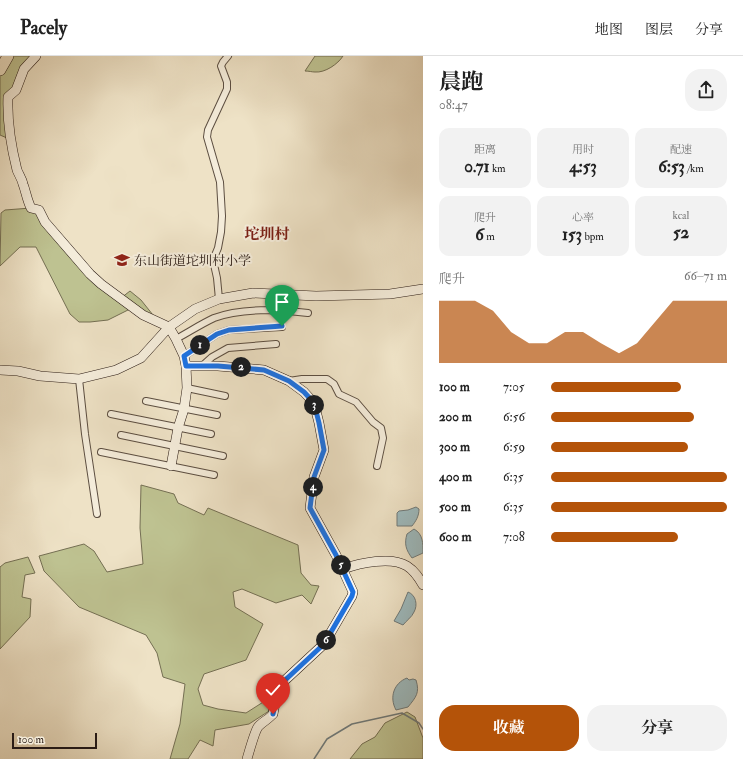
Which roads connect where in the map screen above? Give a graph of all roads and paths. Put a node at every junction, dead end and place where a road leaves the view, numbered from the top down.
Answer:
1 (2, 56) edge
2 (8, 56) edge
3 (36, 56) edge
4 (228, 56) edge
5 (0, 60) edge
6 (0, 70) edge
7 (423, 289) edge
8 (219, 299) junction
9 (308, 313) dead end
10 (282, 326) dead end
11 (169, 327) junction
12 (176, 339) junction
13 (276, 344) dead end
14 (184, 356) junction
15 (186, 366) junction
16 (202, 366) junction
17 (0, 370) edge
18 (79, 379) junction
19 (289, 381) junction
20 (186, 388) junction
21 (225, 396) dead end
22 (146, 401) dead end
23 (184, 409) junction
24 (111, 414) dead end
25 (217, 415) dead end
26 (178, 428) junction
27 (211, 434) dead end
28 (121, 435) dead end
29 (175, 446) junction
30 (101, 452) dead end
31 (223, 456) dead end
32 (171, 466) junction
33 (377, 466) dead end
34 (214, 475) dead end
35 (97, 514) dead end
36 (343, 569) junction
37 (423, 585) edge
38 (247, 759) edge

1 - 5 highway
2 - 6 highway
3 - 11 street
4 - 8 street
7 - 8 street
8 - 11 street
9 - 12 street
10 - 14 street
11 - 12 street
11 - 18 street
12 - 14 street
13 - 16 street
14 - 15 street
15 - 16 street
15 - 20 street
16 - 19 street
17 - 18 street
18 - 35 street
19 - 33 street
19 - 36 street
20 - 21 street
20 - 23 street
22 - 23 street
23 - 25 street
23 - 26 street
24 - 26 street
26 - 27 street
26 - 29 street
28 - 29 street
29 - 31 street
29 - 32 street
30 - 32 street
32 - 34 street
36 - 37 street
36 - 38 street

